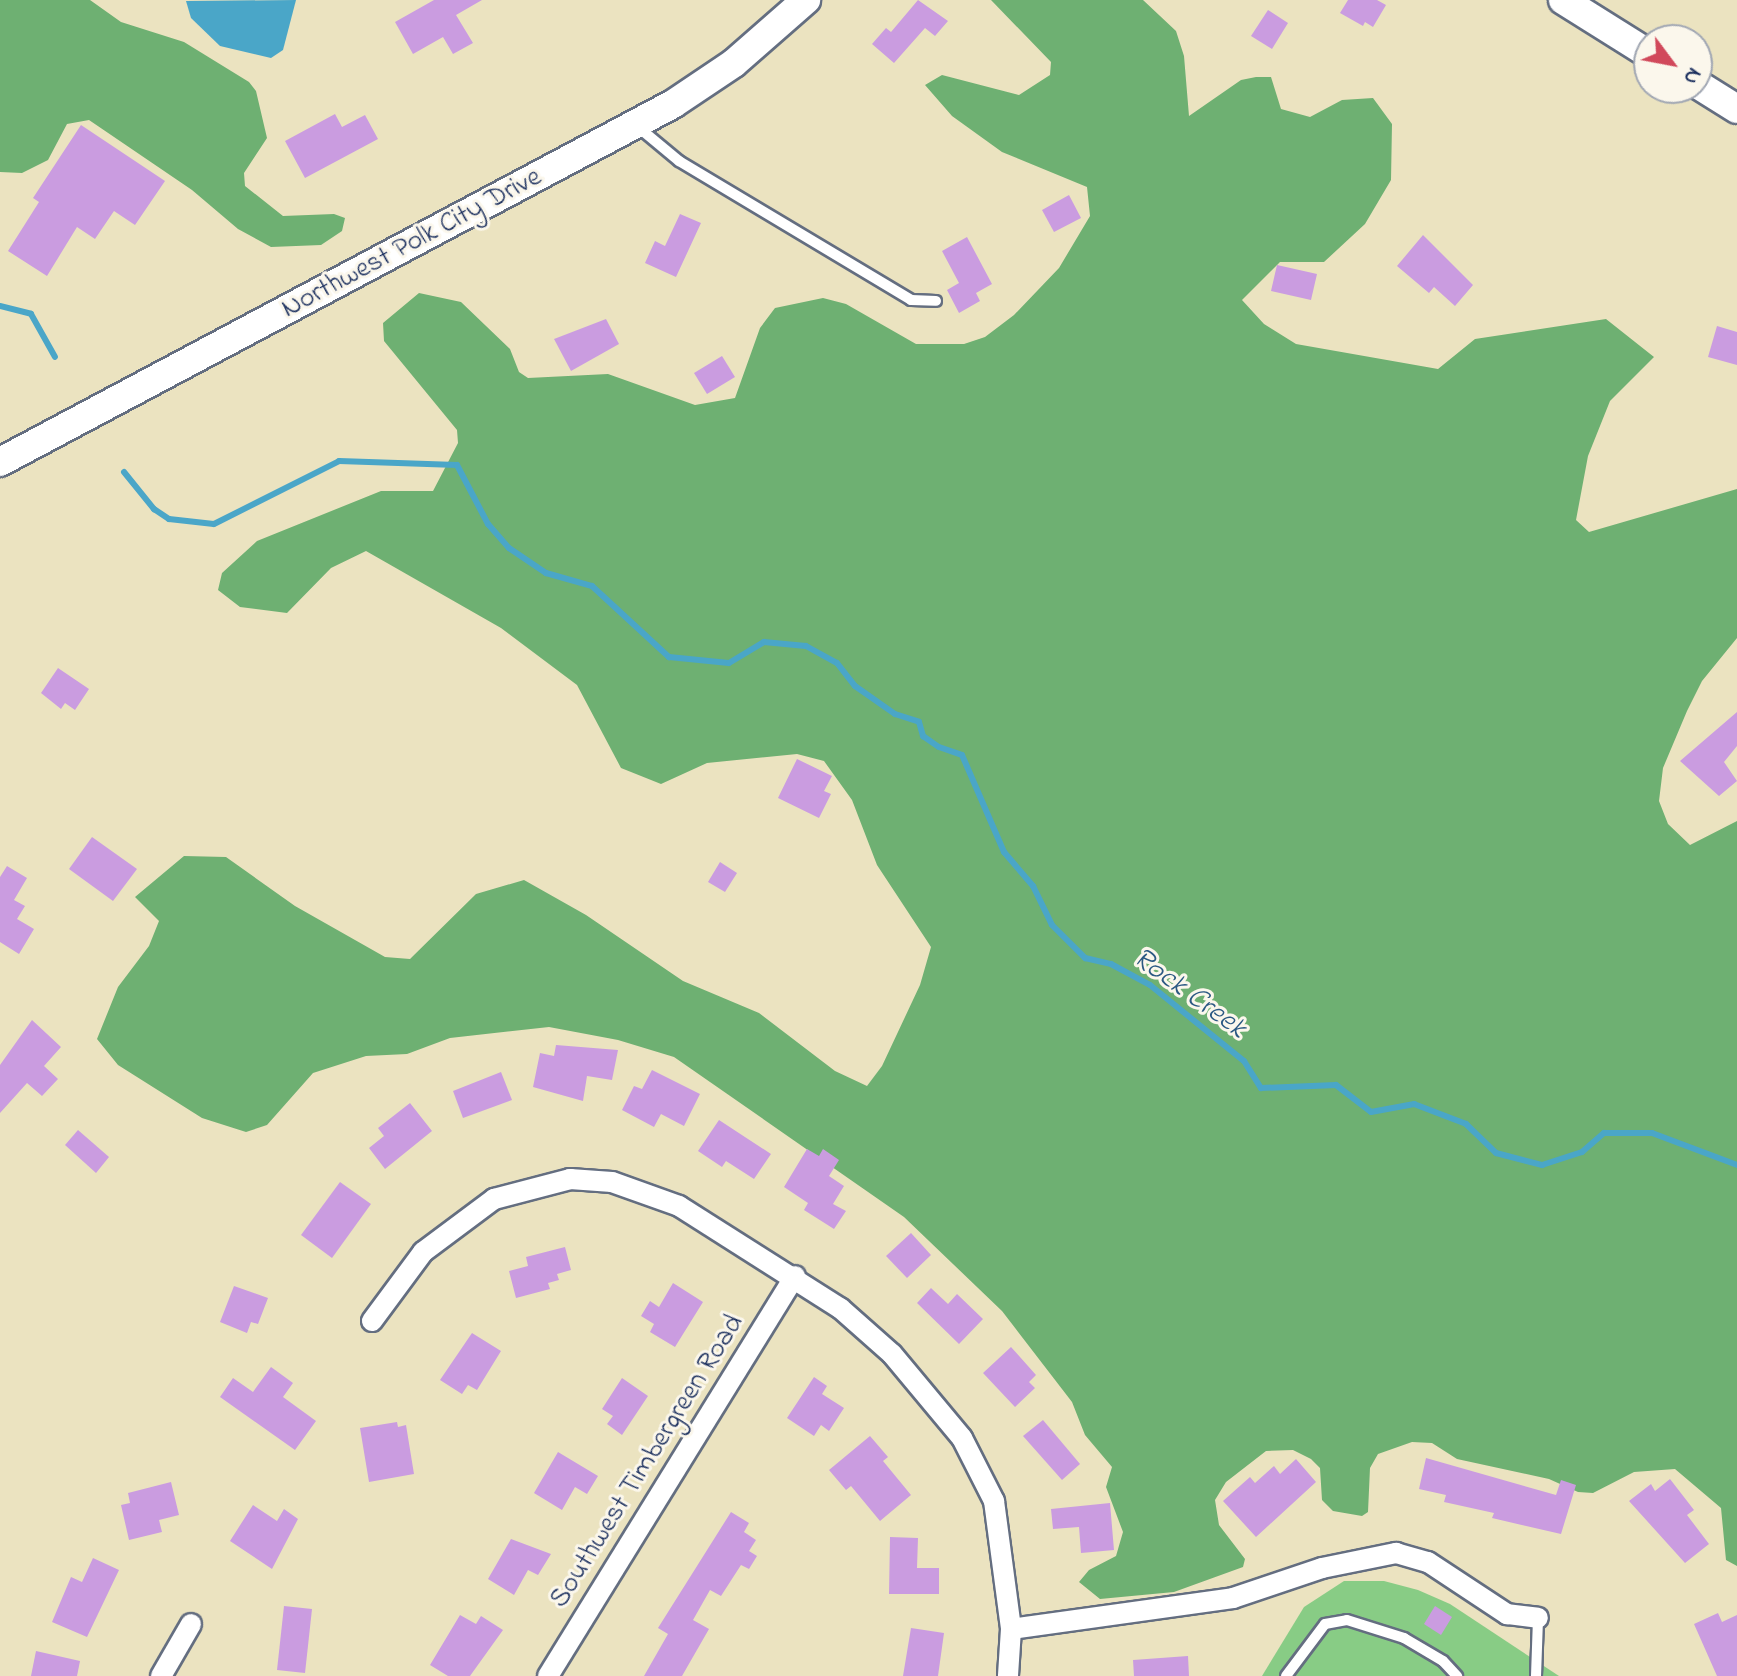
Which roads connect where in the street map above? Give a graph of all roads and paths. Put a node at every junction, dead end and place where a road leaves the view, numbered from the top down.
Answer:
1 (806, 0) edge
2 (1563, 0) edge
3 (1633, 44) edge
4 (1713, 94) edge
5 (1737, 109) edge
6 (635, 124) junction
7 (936, 301) dead end
8 (0, 462) edge
9 (795, 1276) junction
10 (372, 1321) dead end
11 (1538, 1618) joint
12 (191, 1624) dead end
13 (1011, 1629) junction
14 (161, 1676) edge
15 (548, 1676) edge
16 (1008, 1676) edge
17 (1286, 1676) edge
18 (1457, 1676) edge
19 (1536, 1676) edge

1 - 6 street, Northwest Polk City Drive
2 - 3 street
4 - 5 street
6 - 7 lane
6 - 8 street, Northwest Polk City Drive
9 - 10 street
9 - 13 street
9 - 15 street, Southwest Timbergreen Road
11 - 13 street
11 - 19 lane
12 - 14 street
13 - 16 street
17 - 18 lane

